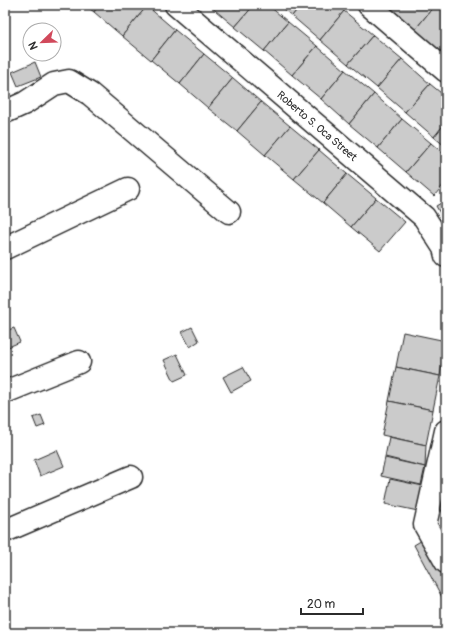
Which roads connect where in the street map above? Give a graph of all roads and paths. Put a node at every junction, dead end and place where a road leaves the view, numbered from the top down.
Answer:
1 (176, 5) edge
2 (369, 5) edge
3 (446, 71) edge
4 (5, 112) edge
5 (128, 189) dead end
6 (228, 212) dead end
7 (5, 248) edge
8 (445, 251) edge
9 (79, 362) dead end
10 (5, 392) edge
11 (446, 431) edge
12 (131, 477) dead end
13 (5, 531) edge
14 (446, 562) edge

1 - 8 street, Roberto S. Oca Street
2 - 3 street
4 - 6 street
5 - 7 street
9 - 10 street
11 - 14 street
12 - 13 street

